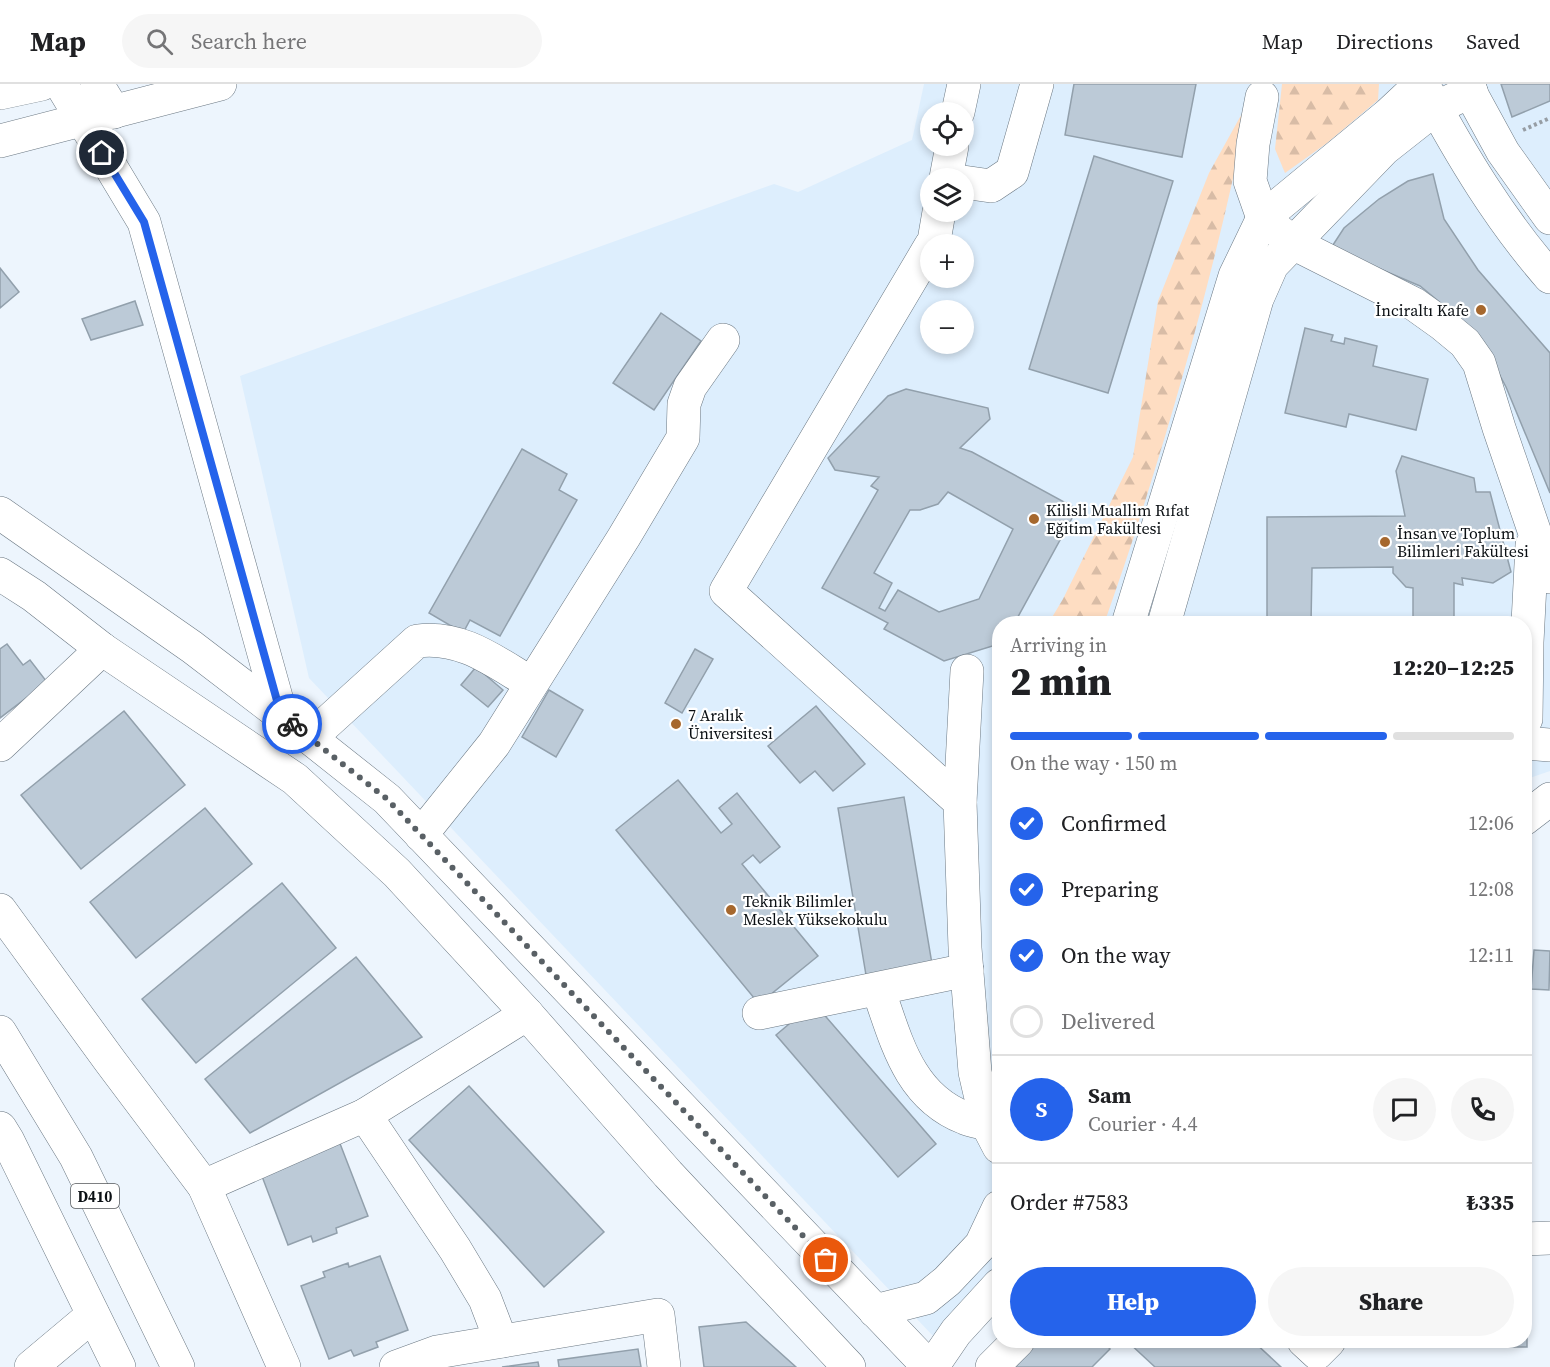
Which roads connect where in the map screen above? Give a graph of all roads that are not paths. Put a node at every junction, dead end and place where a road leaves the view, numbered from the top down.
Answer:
1 (42, 84) edge
2 (61, 84) edge
3 (97, 84) edge
4 (220, 84) edge
5 (964, 84) edge
6 (1036, 84) edge
7 (1469, 88) edge
8 (1427, 92) edge
9 (0, 93) edge
10 (1262, 97) dead end
11 (960, 102) edge
12 (114, 112) junction
13 (81, 119) junction
14 (0, 141) edge
15 (974, 184) edge
16 (1263, 218) junction
17 (1550, 218) edge
18 (1293, 243) junction
19 (920, 265) edge
20 (1550, 277) edge
21 (723, 340) dead end
22 (0, 513) edge
23 (1533, 528) junction
24 (0, 574) edge
25 (1550, 577) edge
26 (1130, 616) edge
27 (1166, 616) edge
28 (1532, 626) edge
29 (102, 650) junction
30 (967, 671) dead end
31 (531, 683) junction
32 (281, 715) junction
33 (1532, 726) edge
34 (310, 738) junction
35 (0, 745) edge
36 (1550, 745) edge
37 (1550, 800) edge
38 (960, 802) junction
39 (1532, 813) edge
40 (421, 835) junction
41 (0, 910) edge
42 (967, 970) junction
43 (878, 988) junction
44 (759, 1013) dead end
45 (527, 1014) junction
46 (0, 1032) edge
47 (365, 1115) junction
48 (0, 1128) edge
49 (992, 1132) edge
50 (992, 1135) edge
51 (204, 1186) junction
52 (992, 1222) edge
53 (1550, 1238) edge
54 (1532, 1239) edge
55 (992, 1293) edge
56 (875, 1311) junction
57 (93, 1315) junction
58 (501, 1341) junction
59 (1011, 1348) edge
60 (437, 1360) edge
61 (31, 1367) edge
62 (119, 1367) edge
63 (178, 1367) edge
64 (284, 1367) edge
65 (396, 1367) edge
66 (664, 1367) edge
67 (849, 1367) edge
68 (930, 1367) edge
69 (992, 1367) edge

1 - 9 main road
2 - 13 main road
3 - 12 main road
4 - 12 main road
5 - 11 main road
6 - 15 main road
7 - 8 main road
7 - 17 main road
8 - 16 main road
8 - 18 main road
8 - 20 main road
10 - 16 main road
12 - 13 main road
13 - 14 main road
13 - 32 main road
16 - 18 main road
16 - 26 main road
18 - 23 main road
18 - 27 main road
19 - 38 main road
21 - 31 main road
22 - 32 main road
23 - 25 main road
23 - 28 main road
24 - 29 main road
29 - 35 main road
29 - 45 main road
30 - 38 main road
31 - 34 main road
31 - 40 main road
32 - 34 main road
33 - 36 main road
34 - 40 main road
37 - 39 main road
38 - 42 main road
40 - 56 main road
41 - 51 main road
42 - 43 main road
42 - 49 main road
43 - 44 main road
43 - 50 main road
45 - 47 main road
45 - 67 main road
46 - 63 main road, D410
47 - 51 main road
47 - 58 main road
48 - 57 main road
51 - 64 main road
52 - 56 main road
53 - 54 main road
55 - 68 main road
56 - 68 main road
57 - 61 main road
57 - 62 main road
58 - 60 main road
58 - 66 main road
59 - 69 main road
60 - 65 main road

